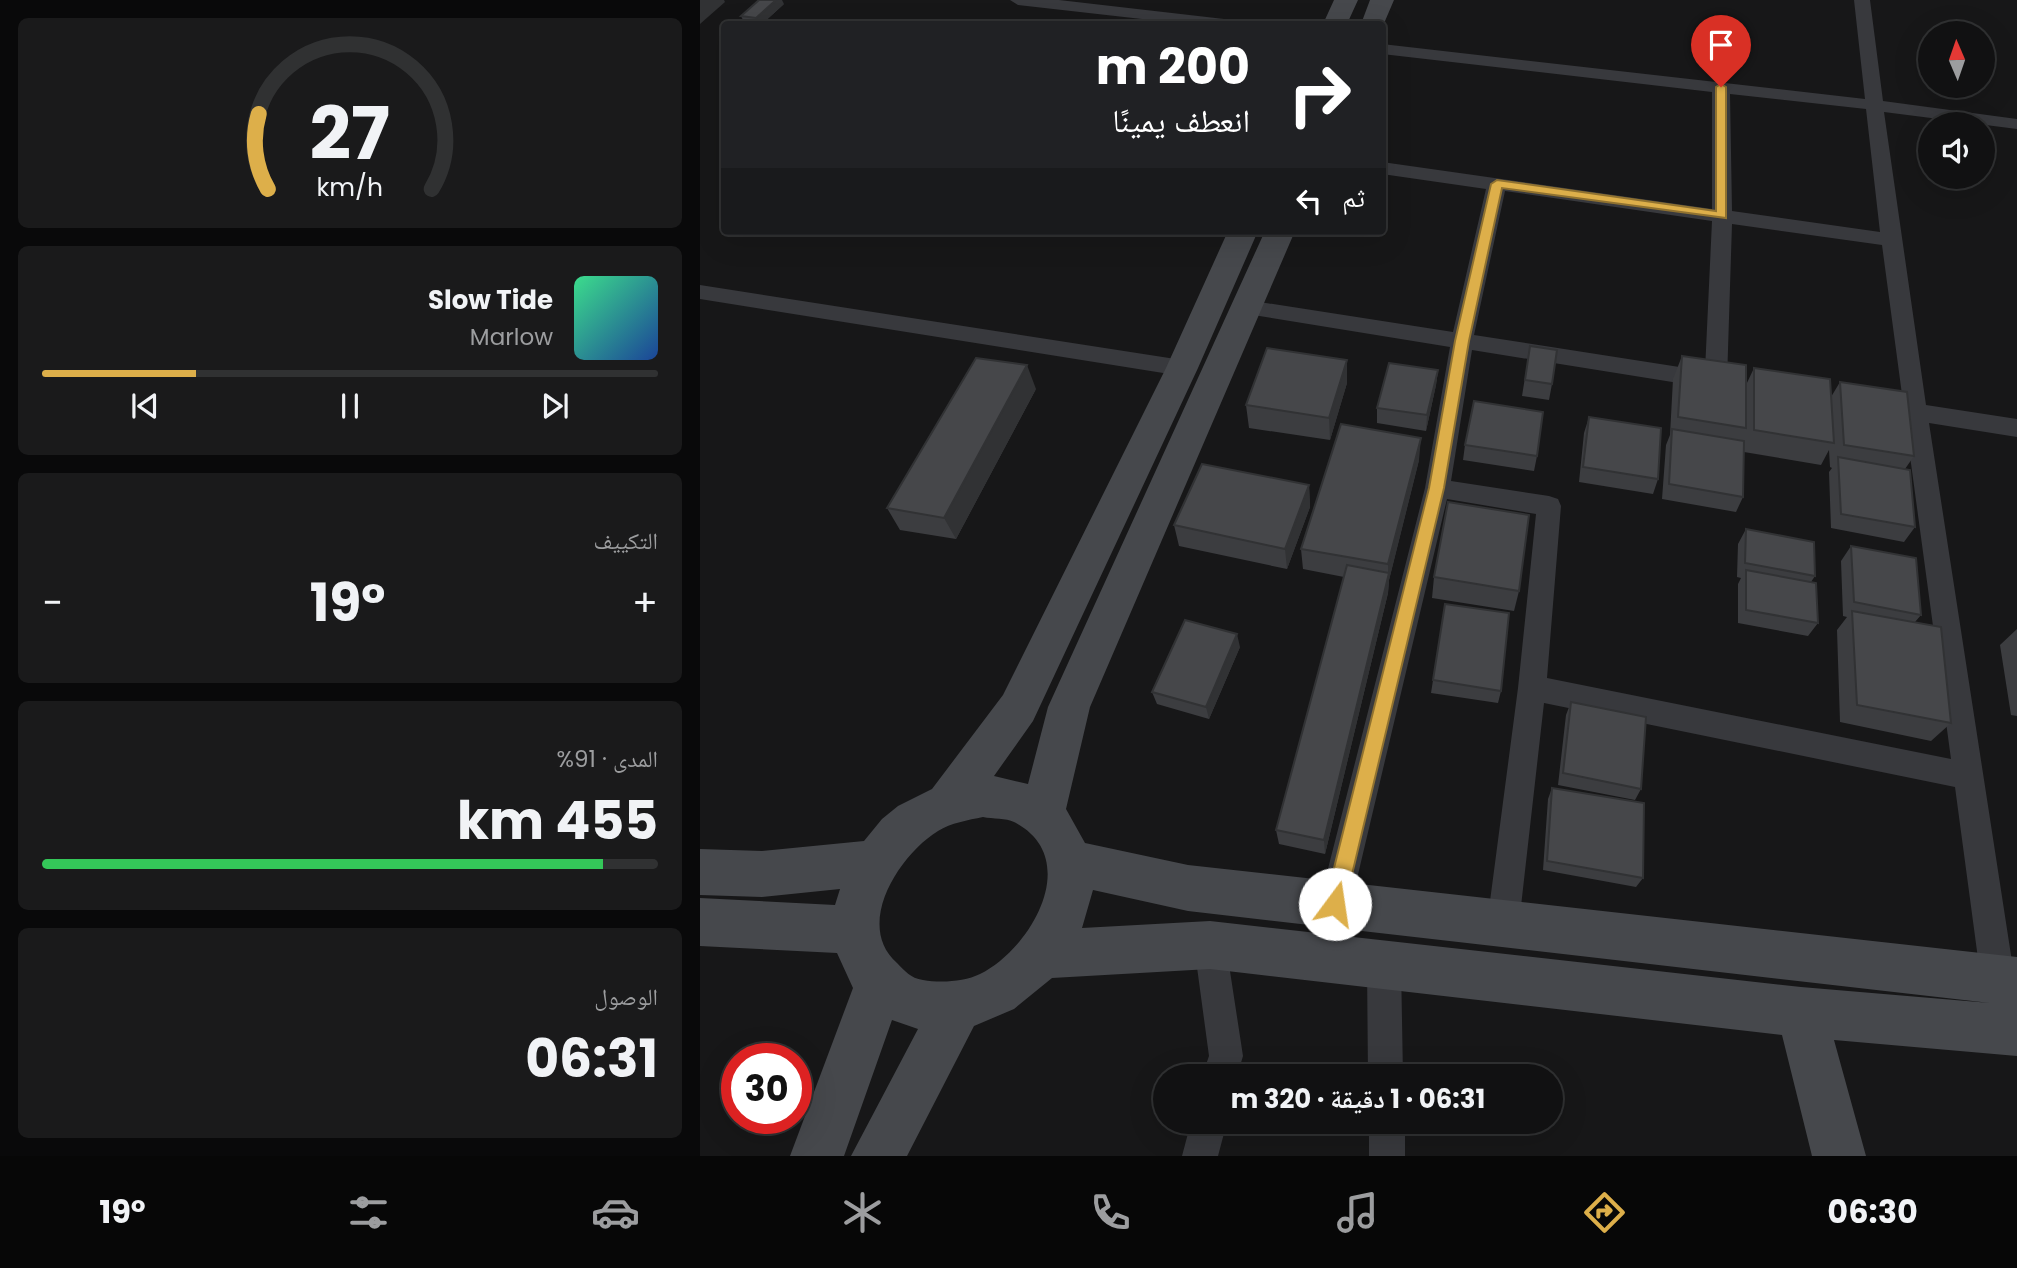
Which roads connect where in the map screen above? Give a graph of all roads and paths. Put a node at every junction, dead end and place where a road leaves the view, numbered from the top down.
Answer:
1 (1018, 0) edge
2 (1346, 0) edge
3 (1382, 0) edge
4 (1862, 0) edge
5 (1198, 21) edge
6 (1336, 21) edge
7 (1374, 21) edge
8 (1386, 49) edge
9 (1721, 87) junction
10 (1874, 105) junction
11 (2017, 124) edge
12 (1386, 169) edge
13 (1497, 184) junction
14 (1722, 216) junction
15 (1241, 235) edge
16 (1278, 235) edge
17 (1891, 240) junction
18 (700, 292) edge
19 (1247, 307) junction
20 (1462, 341) junction
21 (1182, 368) junction
22 (1716, 381) junction
23 (1742, 385) edge
24 (1875, 406) edge
25 (1916, 412) junction
26 (2017, 428) edge
27 (1437, 488) junction
28 (1532, 688) junction
29 (1968, 776) junction
30 (948, 804) junction
31 (1042, 815) junction
32 (1068, 862) junction
33 (877, 863) junction
34 (700, 872) edge
35 (1335, 904) junction
36 (700, 922) edge
37 (1503, 924) junction
38 (858, 931) junction
39 (1210, 945) junction
40 (1041, 954) junction
41 (1384, 964) junction
42 (880, 981) junction
43 (2008, 981) edge
44 (958, 1005) junction
45 (1801, 1012) junction
46 (2017, 1031) edge
47 (1224, 1064) edge
48 (1386, 1064) edge
49 (1206, 1134) edge
50 (1387, 1134) edge
51 (817, 1156) edge
52 (878, 1156) edge
53 (1200, 1156) edge
54 (1387, 1156) edge
55 (1839, 1156) edge

1 - 5 street
2 - 6 main road
3 - 7 main road
4 - 10 street
8 - 9 street
9 - 10 street
9 - 14 street
10 - 11 street
10 - 17 street
12 - 13 street
13 - 14 street
13 - 20 street
14 - 17 street
14 - 22 street
15 - 21 main road
16 - 19 main road
17 - 25 street
18 - 21 street
19 - 20 street
19 - 31 main road
20 - 22 street
20 - 27 street
21 - 30 main road
22 - 23 street
24 - 25 street
25 - 26 street
25 - 29 street
27 - 28 street
27 - 35 street
28 - 29 street
28 - 37 street
29 - 43 street
30 - 31 main road
30 - 33 main road
31 - 32 main road
32 - 35 main road
32 - 40 main road
33 - 34 main road
33 - 38 main road
35 - 37 main road
36 - 38 main road
37 - 43 main road
38 - 42 main road
39 - 40 main road
39 - 41 main road
39 - 47 street
40 - 44 main road
41 - 45 main road
41 - 48 street
42 - 44 main road
42 - 51 main road
44 - 52 main road
45 - 46 main road
45 - 55 main road
49 - 53 street
50 - 54 street

